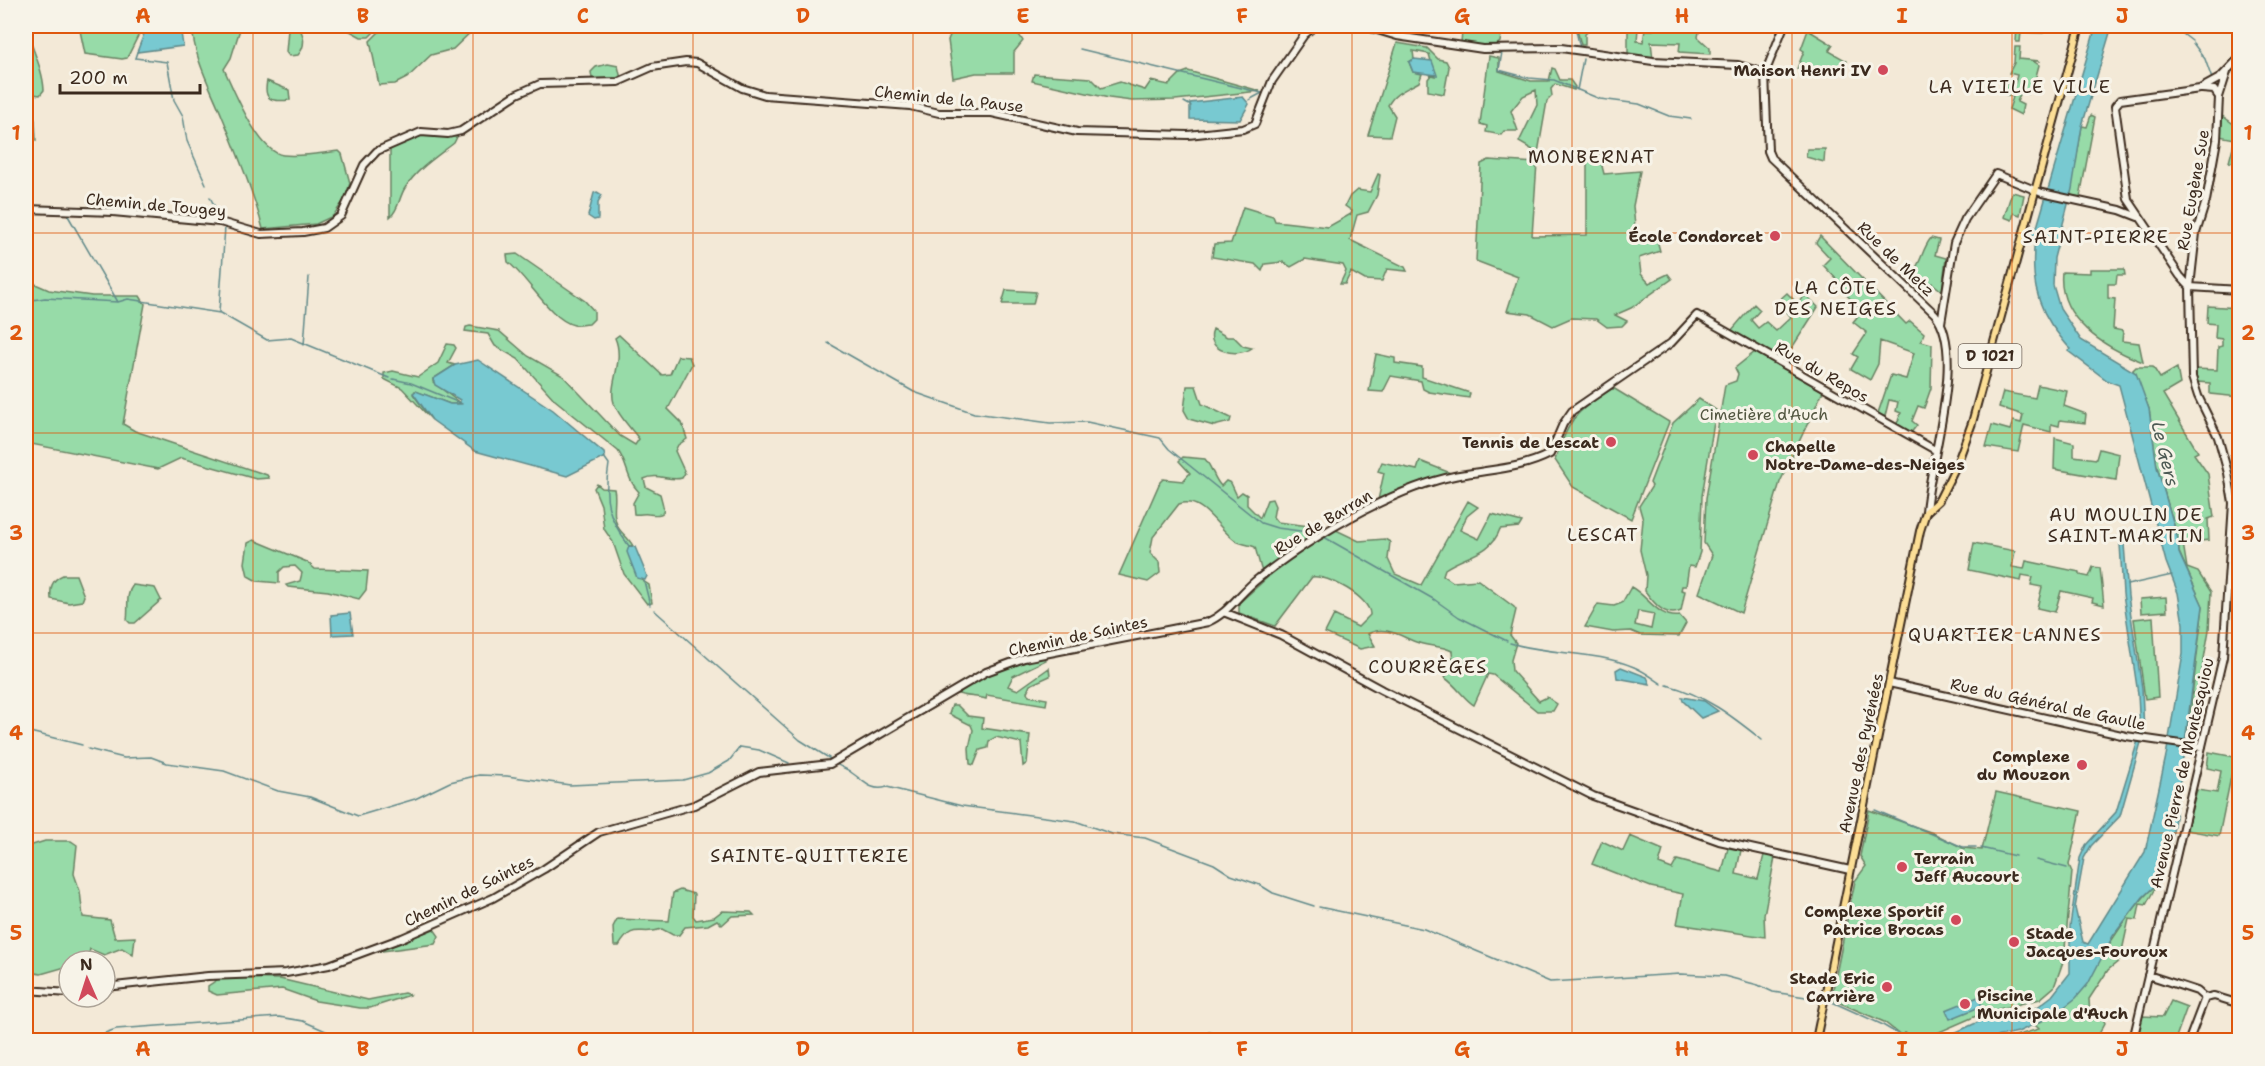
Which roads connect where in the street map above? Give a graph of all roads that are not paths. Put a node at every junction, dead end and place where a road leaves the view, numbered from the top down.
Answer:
1 (1315, 26) edge
2 (1364, 26) edge
3 (1784, 26) edge
4 (2080, 26) edge
5 (2240, 57) edge
6 (686, 62) joint
7 (2227, 72) junction
8 (1765, 73) junction
9 (2200, 89) junction
10 (2219, 97) junction
11 (2039, 192) junction
12 (2128, 202) junction
13 (26, 209) edge
14 (2120, 210) junction
15 (2129, 213) junction
16 (2139, 217) junction
17 (2193, 271) junction
18 (2181, 277) junction
19 (2190, 286) junction
20 (2240, 290) edge
21 (1697, 315) joint
22 (1941, 323) junction
23 (2218, 437) joint
24 (1935, 450) junction
25 (1926, 512) junction
26 (1226, 613) junction
27 (1889, 683) junction
28 (2202, 747) junction
29 (1850, 870) junction
30 (2148, 975) junction
31 (117, 986) edge
32 (26, 990) edge
33 (57, 992) edge
34 (2205, 998) junction
35 (2240, 1004) edge
36 (1816, 1041) edge
37 (2133, 1041) edge
38 (2189, 1041) edge

1 - 6 street, Chemin de la Pause
2 - 8 street
3 - 8 street
4 - 11 main road, D 1021
5 - 7 street
6 - 13 street, Chemin de Tougey
7 - 9 street
7 - 10 street, Rue Eugène Sue
8 - 22 street, Rue de Metz
9 - 10 street
9 - 12 street
10 - 17 street, Rue Eugène Sue
11 - 14 street
11 - 22 street
11 - 25 main road, D 1021
12 - 14 street
12 - 15 street
12 - 16 street
14 - 15 street
15 - 16 street
16 - 18 street
17 - 18 street
17 - 19 street, Rue Eugène Sue
18 - 19 street
19 - 20 street
19 - 23 street, Rue Eugène Sue
21 - 24 street, Rue du Repos
21 - 26 street, Rue de Barran
22 - 24 street
23 - 28 street, Avenue Pierre de Montesquiou
24 - 25 street
25 - 27 main road, Avenue des Pyrénées / D 1021
26 - 29 street
26 - 31 street, Chemin de Saintes
27 - 28 street, Rue du Général de Gaulle
27 - 29 main road, Avenue des Pyrénées / D 1021
28 - 30 street, Avenue Pierre de Montesquiou
29 - 36 main road, Avenue des Pyrénées / D 1021
30 - 34 street
30 - 37 street, Avenue Pierre de Montesquiou
32 - 33 street
34 - 35 street
34 - 38 street

